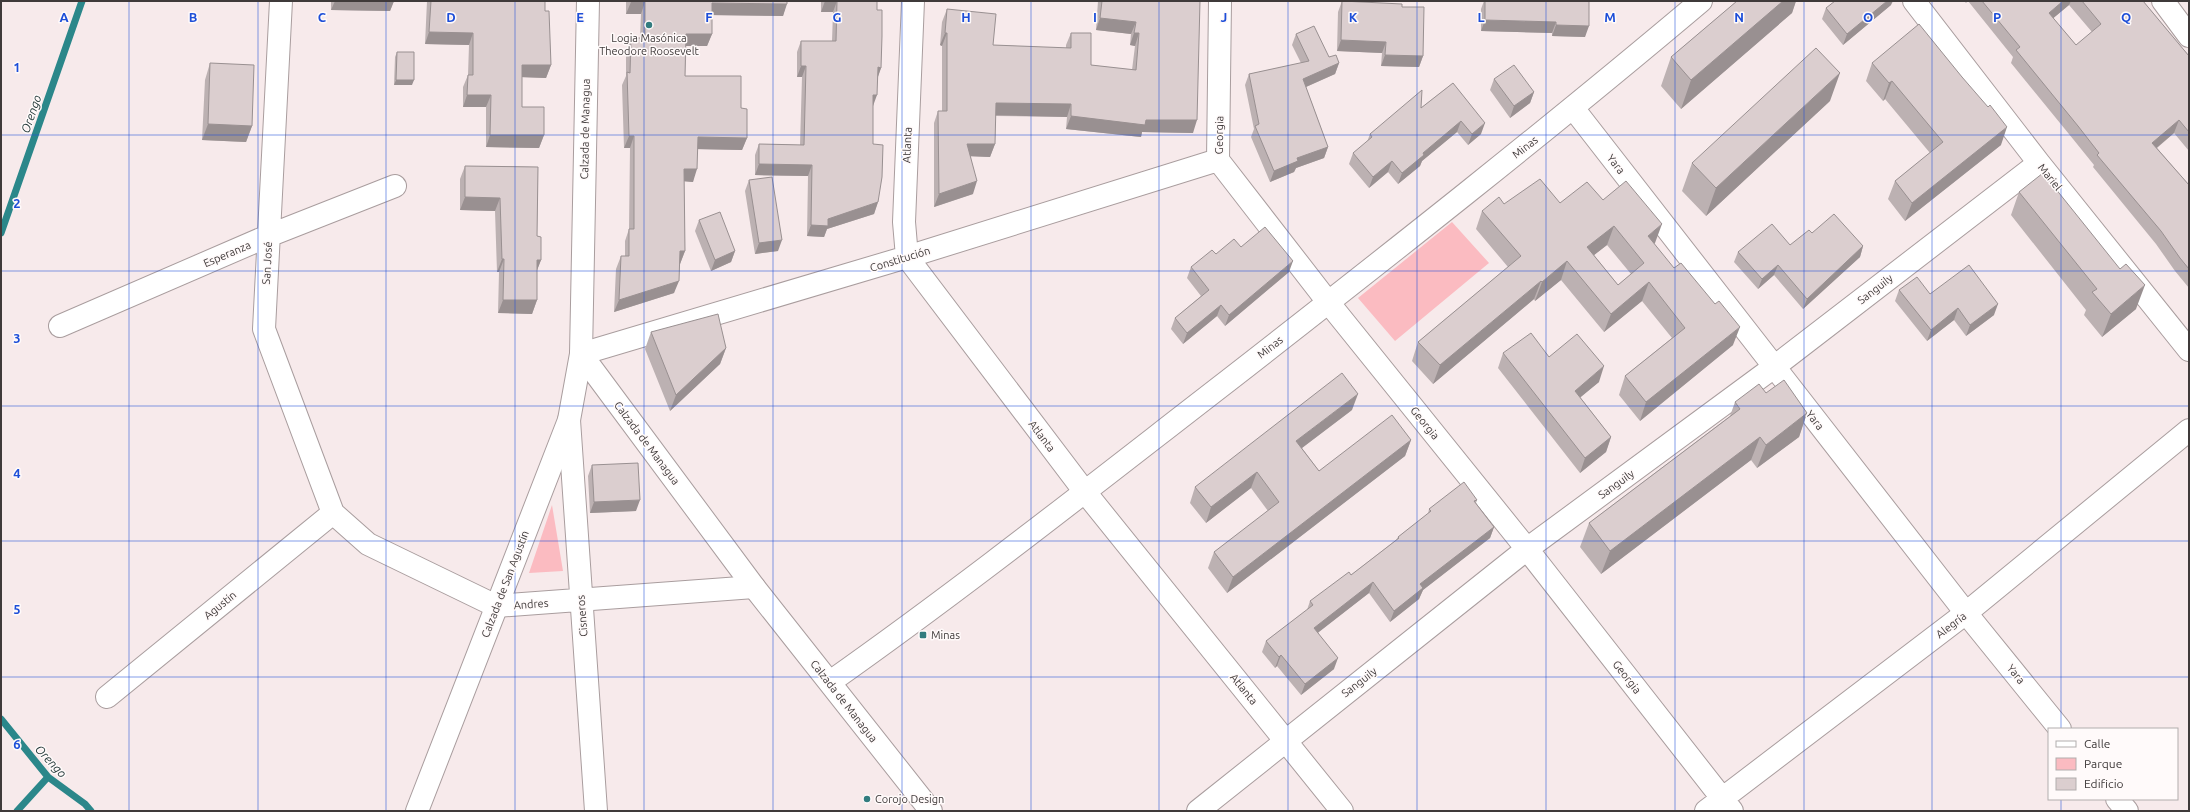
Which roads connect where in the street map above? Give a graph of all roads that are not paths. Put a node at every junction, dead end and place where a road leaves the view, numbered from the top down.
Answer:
1 (281, 1) edge
2 (588, 1) edge
3 (913, 1) edge
4 (1220, 1) edge
5 (1700, 1) edge
6 (1914, 1) edge
7 (2163, 1) edge
8 (2189, 36) edge
9 (1573, 108) junction
10 (1218, 160) junction
11 (2039, 163) junction
12 (395, 186) dead end
13 (268, 236) junction
14 (907, 257) junction
15 (1328, 302) junction
16 (60, 326) dead end
17 (2189, 350) edge
18 (581, 354) junction
19 (1774, 367) junction
20 (569, 420) junction
21 (2189, 430) edge
22 (1085, 492) junction
23 (333, 513) junction
24 (1527, 549) junction
25 (754, 588) junction
26 (581, 600) junction
27 (496, 606) junction
28 (1966, 613) junction
29 (830, 682) junction
30 (107, 697) dead end
31 (2059, 728) edge
32 (1286, 739) junction
33 (2118, 800) edge
34 (1720, 807) edge
35 (929, 810) edge
36 (417, 811) edge
37 (596, 811) edge
38 (1198, 811) edge
39 (1342, 811) edge
40 (2127, 811) edge

1 - 13 street, San José
2 - 18 street, Calzada de Managua
3 - 14 street, Atlanta
4 - 10 street, Georgia
5 - 9 street, Minas
6 - 11 street, Mariel
7 - 8 street
9 - 15 street, Minas
9 - 19 street, Yara
10 - 14 street, Constitución
10 - 15 street, Georgia
11 - 17 street, Mariel
11 - 19 street, Sanguily
12 - 13 street, Esperanza
13 - 16 street, Esperanza
13 - 23 street, San José
14 - 18 street, Constitución
14 - 22 street, Atlanta
15 - 22 street, Minas
15 - 24 street, Georgia
18 - 20 street, Calzada de San Agustín
18 - 25 street, Calzada de Managua
19 - 24 street, Sanguily
19 - 28 street, Yara
20 - 26 street, Cisneros
20 - 27 street, Calzada de San Agustín
21 - 28 street, Alegría
22 - 29 street, Minas
22 - 32 street, Atlanta
23 - 27 street, Andres
23 - 30 street, Agustin
24 - 32 street, Sanguily
24 - 34 street, Georgia
25 - 26 street, Andres
25 - 29 street, Calzada de Managua
26 - 27 street, Andres
26 - 37 street, Cisneros
27 - 36 street, Calzada de San Agustín
28 - 31 street, Yara
28 - 34 street, Alegría
29 - 35 street, Calzada de Managua
32 - 38 street, Sanguily
32 - 39 street, Atlanta
33 - 40 street

